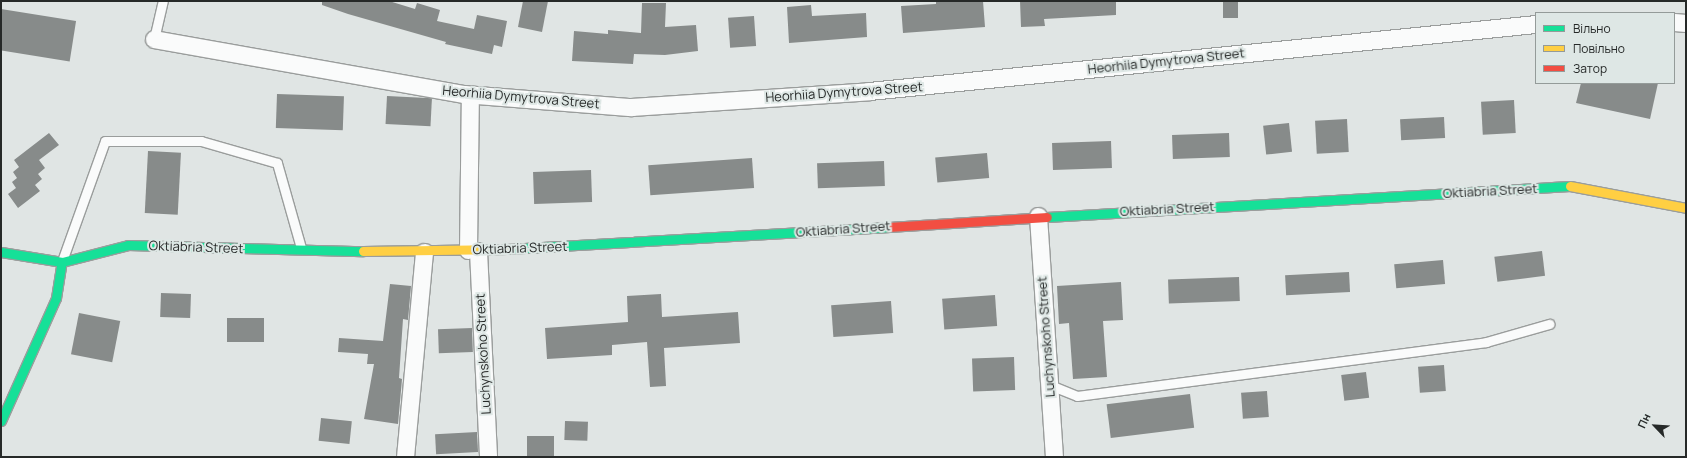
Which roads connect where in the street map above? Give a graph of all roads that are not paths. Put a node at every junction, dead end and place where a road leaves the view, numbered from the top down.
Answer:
1 (162, 1) edge
2 (1675, 22) edge
3 (1686, 23) edge
4 (1535, 24) edge
5 (154, 39) joint
6 (470, 95) junction
7 (1686, 208) edge
8 (1038, 216) junction
9 (302, 250) junction
10 (473, 251) junction
11 (1, 252) edge
12 (424, 252) junction
13 (62, 262) junction
14 (1549, 324) dead end
15 (1050, 385) junction
16 (1, 421) edge
17 (405, 457) edge
18 (488, 457) edge
19 (1054, 457) edge

1 - 5 lane
2 - 3 street
4 - 6 street, Heorhiia Dymytrova Street
5 - 6 street, Heorhiia Dymytrova Street
6 - 10 street, Luchynskoho Street
7 - 8 street, Oktiabria Street
8 - 10 street, Oktiabria Street
8 - 15 street, Luchynskoho Street
9 - 12 street, Oktiabria Street
9 - 13 street, Oktiabria Street
9 - 13 lane
10 - 12 street, Oktiabria Street
10 - 18 street, Luchynskoho Street
11 - 13 street, Oktiabria Street
12 - 17 street
13 - 16 street
14 - 15 lane
15 - 19 street, Luchynskoho Street

